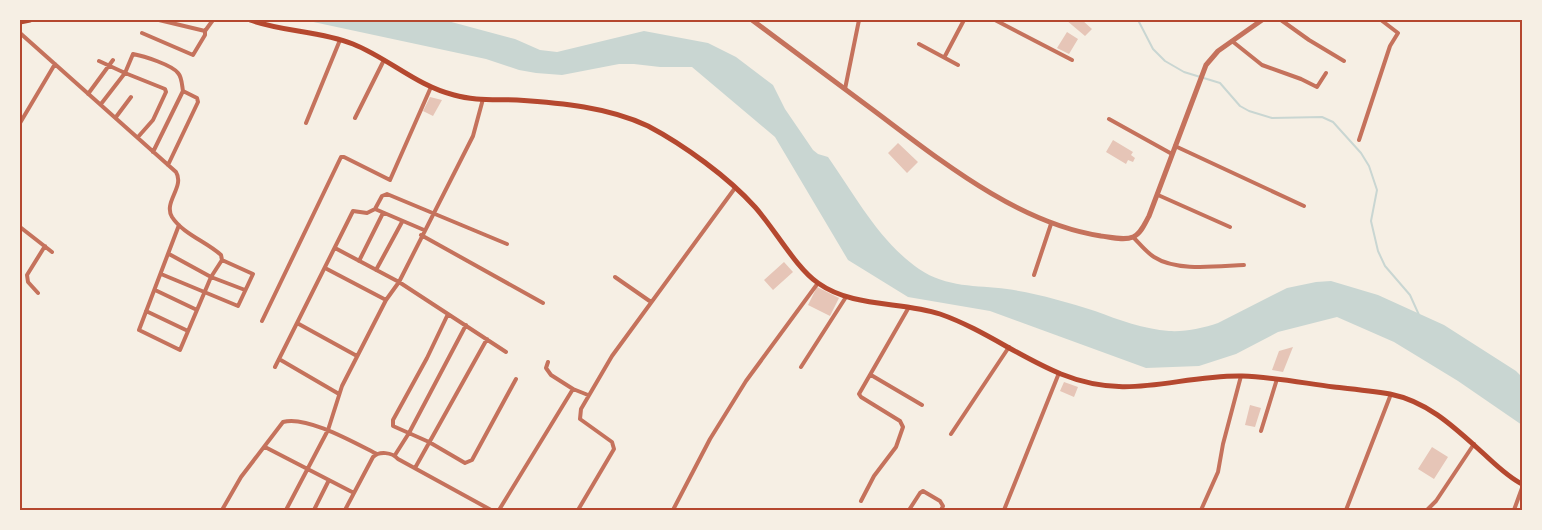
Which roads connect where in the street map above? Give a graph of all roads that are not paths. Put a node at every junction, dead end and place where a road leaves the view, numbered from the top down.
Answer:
1 (30, 20) edge
2 (159, 20) edge
3 (213, 20) edge
4 (250, 20) edge
5 (752, 20) edge
6 (859, 20) edge
7 (964, 20) edge
8 (995, 20) edge
9 (1263, 20) edge
10 (1281, 20) edge
11 (1381, 20) edge
12 (20, 22) edge
13 (205, 31) junction
14 (20, 33) edge
15 (142, 33) dead end
16 (340, 40) junction
17 (1232, 41) junction
18 (919, 45) dead end
19 (945, 56) junction
20 (113, 60) dead end
21 (384, 60) junction
22 (1072, 60) dead end
23 (99, 61) dead end
24 (1344, 61) dead end
25 (55, 64) junction
26 (958, 64) dead end
27 (110, 66) junction
28 (125, 73) junction
29 (1326, 73) dead end
30 (431, 87) junction
31 (845, 90) junction
32 (183, 92) junction
33 (88, 94) junction
34 (131, 97) dead end
35 (483, 99) junction
36 (101, 104) junction
37 (116, 117) junction
38 (355, 118) dead end
39 (1109, 119) dead end
40 (20, 123) edge
41 (306, 123) dead end
42 (138, 137) junction
43 (1359, 140) dead end
44 (1175, 146) junction
45 (153, 152) junction
46 (1172, 154) junction
47 (168, 165) junction
48 (735, 188) junction
49 (1158, 195) junction
50 (1304, 206) dead end
51 (375, 209) junction
52 (383, 213) junction
53 (434, 213) junction
54 (402, 222) junction
55 (1051, 224) junction
56 (179, 225) junction
57 (20, 226) edge
58 (1230, 227) dead end
59 (424, 230) junction
60 (421, 235) junction
61 (1133, 237) junction
62 (507, 244) dead end
63 (45, 246) junction
64 (335, 248) junction
65 (52, 252) dead end
66 (169, 254) junction
67 (222, 260) junction
68 (359, 261) junction
69 (1244, 265) dead end
70 (325, 268) junction
71 (376, 270) junction
72 (161, 274) junction
73 (1034, 275) dead end
74 (211, 277) junction
75 (615, 277) dead end
76 (399, 282) junction
77 (818, 283) junction
78 (155, 290) junction
79 (245, 290) junction
80 (204, 292) junction
81 (38, 293) dead end
82 (846, 297) junction
83 (386, 300) junction
84 (651, 302) junction
85 (543, 303) dead end
86 (909, 307) junction
87 (197, 310) junction
88 (146, 311) junction
89 (448, 314) junction
90 (262, 321) dead end
91 (297, 323) junction
92 (466, 325) junction
93 (188, 331) junction
94 (487, 339) junction
95 (1009, 346) junction
96 (506, 352) dead end
97 (357, 356) junction
98 (279, 359) junction
99 (548, 362) dead end
100 (275, 367) dead end
101 (801, 367) dead end
102 (1059, 373) junction
103 (871, 375) junction
104 (1241, 376) junction
105 (516, 379) dead end
106 (1277, 379) junction
107 (573, 389) junction
108 (339, 394) junction
109 (1391, 394) junction
110 (588, 395) junction
111 (922, 405) dead end
112 (328, 430) junction
113 (1261, 431) dead end
114 (409, 433) junction
115 (951, 434) dead end
116 (429, 442) junction
117 (1474, 444) junction
118 (265, 447) junction
119 (376, 454) junction
120 (395, 455) junction
121 (415, 468) junction
122 (308, 469) junction
123 (329, 480) junction
124 (1522, 486) edge
125 (354, 493) junction
126 (861, 501) dead end
127 (222, 510) edge
128 (286, 510) edge
129 (314, 510) edge
130 (345, 510) edge
131 (491, 510) edge
132 (499, 510) edge
133 (578, 510) edge
134 (673, 510) edge
135 (909, 510) edge
136 (941, 510) edge
137 (1004, 510) edge
138 (1201, 510) edge
139 (1346, 510) edge
140 (1427, 510) edge
141 (1514, 510) edge

1 - 12 main road
2 - 13 street
3 - 13 street
4 - 16 main road
5 - 31 street
6 - 31 street
7 - 19 street
8 - 22 street
9 - 17 street
10 - 24 street
11 - 43 street
13 - 15 street
14 - 25 street
16 - 21 main road
16 - 41 street
17 - 29 street
17 - 44 street
18 - 19 street
19 - 26 street
20 - 27 street
21 - 30 main road
21 - 38 street
23 - 27 street
25 - 33 street
25 - 40 street
27 - 28 street
27 - 33 street
28 - 32 street
28 - 36 street
28 - 42 street
30 - 35 main road
30 - 90 street
31 - 55 street
32 - 45 street
32 - 47 street
33 - 36 street
34 - 37 street
35 - 48 main road
35 - 53 street
36 - 37 street
37 - 42 street
39 - 46 street
42 - 45 street
44 - 46 street
44 - 50 street
45 - 47 street
46 - 49 street
47 - 56 street
48 - 77 main road
48 - 84 street
49 - 58 street
49 - 61 street
51 - 52 street
51 - 53 street
51 - 64 street
52 - 54 street
52 - 68 street
53 - 59 street
53 - 62 street
54 - 59 street
54 - 71 street
55 - 61 street
55 - 73 street
56 - 66 street
56 - 67 street
57 - 63 street
59 - 60 street
60 - 76 street
60 - 85 street
61 - 69 street
63 - 65 street
63 - 81 street
64 - 68 street
64 - 70 street
66 - 72 street
66 - 74 street
67 - 74 street
67 - 79 street
68 - 71 street
70 - 83 street
70 - 91 street
71 - 76 street
72 - 78 street
72 - 80 street
74 - 79 street
74 - 80 street
75 - 84 street
76 - 83 street
76 - 89 street
77 - 82 main road
77 - 134 street
78 - 87 street
78 - 88 street
79 - 80 street
80 - 87 street
82 - 86 main road
82 - 101 street
83 - 97 street
84 - 110 street
86 - 95 main road
86 - 103 street
87 - 93 street
88 - 93 street
88 - 93 street
89 - 92 street
89 - 114 street
91 - 97 street
91 - 98 street
92 - 94 street
92 - 114 street
94 - 96 street
94 - 116 street
95 - 102 main road
95 - 115 street
97 - 108 street
98 - 100 street
98 - 108 street
99 - 107 street
102 - 104 main road
102 - 137 street
103 - 111 street
103 - 126 street
104 - 106 main road
104 - 138 street
105 - 116 street
106 - 109 main road
106 - 113 street
107 - 110 street
107 - 132 street
108 - 112 street
109 - 117 main road
109 - 139 street
110 - 133 street
112 - 118 street
112 - 119 street
112 - 122 street
114 - 116 street
114 - 120 street
116 - 121 street
117 - 124 main road
117 - 140 street
118 - 122 street
118 - 127 street
119 - 120 street
119 - 125 street
120 - 121 street
121 - 131 street
122 - 123 street
122 - 128 street
123 - 125 street
123 - 129 street
124 - 141 street
125 - 130 street
135 - 136 street

